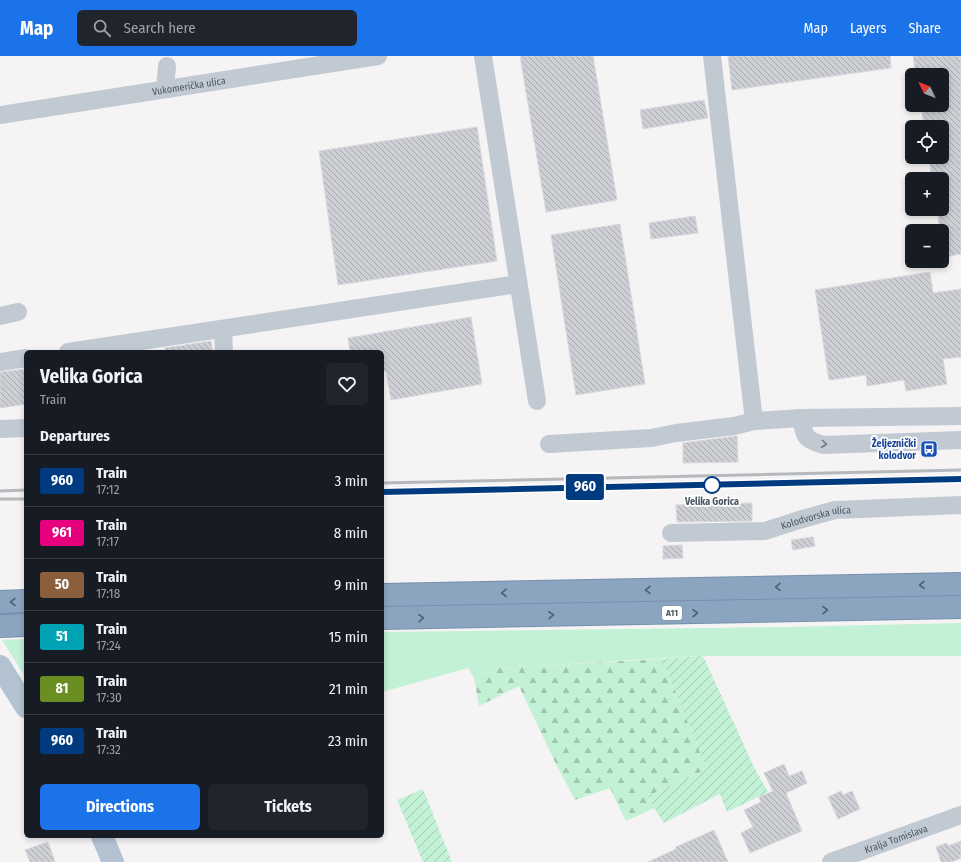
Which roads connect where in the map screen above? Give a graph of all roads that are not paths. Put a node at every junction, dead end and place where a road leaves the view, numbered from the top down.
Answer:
1 (378, 56) edge
2 (483, 56) edge
3 (712, 56) edge
4 (167, 66) dead end
5 (165, 89) junction
6 (0, 115) edge
7 (518, 284) junction
8 (18, 312) dead end
9 (0, 316) edge
10 (223, 329) junction
11 (81, 350) edge
12 (224, 350) edge
13 (24, 358) edge
14 (0, 362) edge
15 (537, 401) dead end
16 (961, 416) edge
17 (801, 418) junction
18 (754, 421) junction
19 (24, 428) edge
20 (0, 429) edge
21 (961, 440) edge
22 (550, 444) dead end
23 (961, 505) edge
24 (671, 533) dead end
25 (961, 584) edge
26 (384, 595) edge
27 (0, 602) edge
28 (24, 602) edge
29 (961, 608) edge
30 (384, 618) edge
31 (24, 625) edge
32 (0, 626) edge
33 (0, 666) edge
34 (24, 704) edge
35 (961, 815) edge
36 (103, 838) edge
37 (863, 856) edge
38 (113, 862) edge
39 (831, 862) edge

1 - 5 street, Vukomerička ulica
2 - 7 street
3 - 18 street
4 - 5 street
5 - 6 street, Vukomerička ulica
7 - 10 street
7 - 15 street
8 - 9 street
10 - 11 street
10 - 12 street
13 - 14 street
16 - 17 street
17 - 18 street
17 -> 21 street
18 - 22 street
19 - 20 street
23 - 24 street, Kolodvorska ulica
25 -> 26 highway
28 -> 27 highway
30 -> 29 highway, A11
31 - 32 highway
33 - 34 main road
35 - 37 street, Kralja Tomislava
36 - 38 main road
37 - 39 street, Kralja Tomislava

